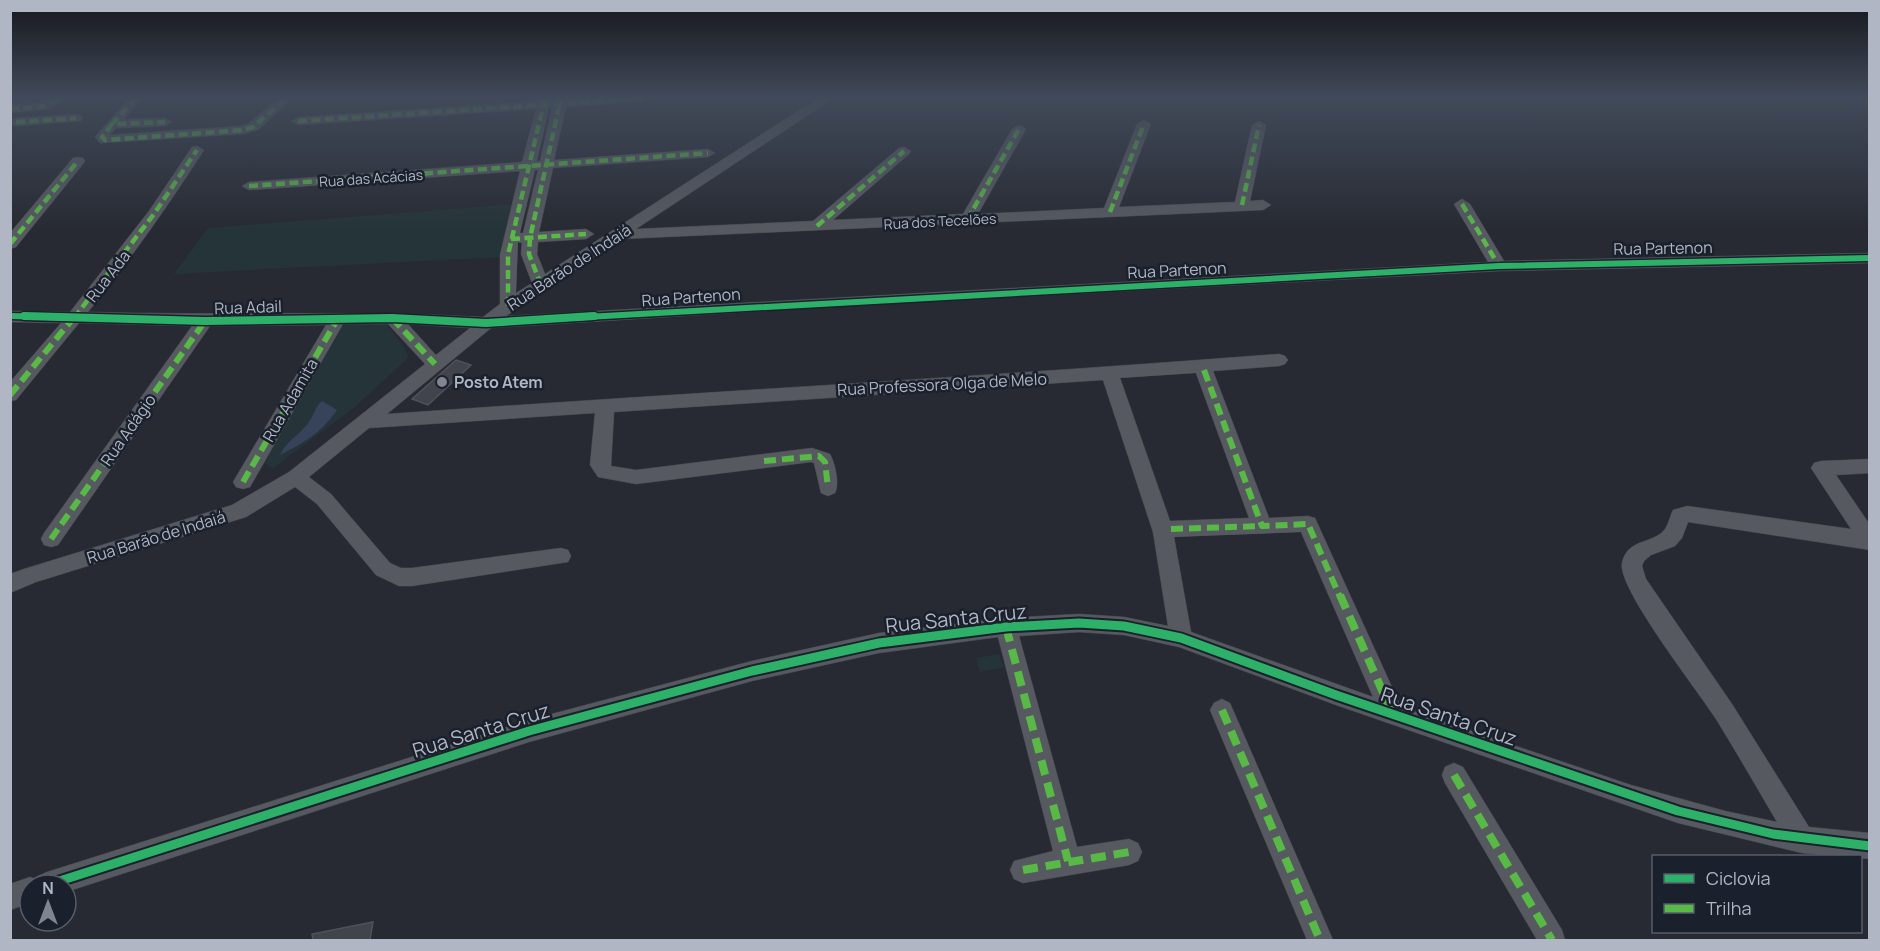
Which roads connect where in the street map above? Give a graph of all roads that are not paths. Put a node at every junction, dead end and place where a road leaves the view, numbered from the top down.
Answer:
1 (535, 142) edge
2 (552, 142) edge
3 (759, 142) edge
4 (1011, 142) edge
5 (1137, 142) edge
6 (1255, 142) edge
7 (197, 150) dead end
8 (904, 151) dead end
9 (708, 153) dead end
10 (78, 161) dead end
11 (548, 165) junction
12 (530, 166) junction
13 (249, 186) dead end
14 (1462, 204) dead end
15 (1242, 205) junction
16 (1263, 205) dead end
17 (1110, 212) junction
18 (967, 220) junction
19 (817, 226) junction
20 (586, 234) dead end
21 (617, 235) junction
22 (530, 238) junction
23 (511, 239) junction
24 (10, 244) edge
25 (1869, 258) edge
26 (1499, 266) junction
27 (541, 285) junction
28 (508, 306) junction
29 (10, 316) edge
30 (75, 317) junction
31 (338, 318) junction
32 (392, 318) junction
33 (205, 321) junction
34 (486, 323) junction
35 (1279, 360) dead end
36 (435, 363) junction
37 (1204, 370) dead end
38 (1110, 374) junction
39 (10, 395) edge
40 (606, 404) junction
41 (365, 422) junction
42 (1869, 466) edge
43 (296, 477) junction
44 (243, 482) dead end
45 (828, 488) dead end
46 (1262, 526) junction
47 (1171, 529) dead end
48 (51, 539) dead end
49 (1869, 541) edge
50 (561, 556) dead end
51 (10, 584) edge
52 (1006, 627) junction
53 (1181, 638) junction
54 (1222, 710) dead end
55 (1392, 713) junction
56 (1454, 775) dead end
57 (1802, 840) junction
58 (1869, 846) edge
59 (1129, 852) dead end
60 (1068, 861) junction
61 (1023, 870) dead end
62 (78, 875) edge
63 (1320, 940) edge
64 (1552, 940) edge

1 - 12 street
2 - 11 street
3 - 21 street, Rua Barão de Indaiá
4 - 18 street
5 - 17 street
6 - 15 street
7 - 30 street, Rua Ada
8 - 19 street
9 - 11 street, Rua das Acácias
10 - 24 street
11 - 12 street, Rua das Acácias
11 - 22 street
12 - 13 street, Rua das Acácias
12 - 23 street
14 - 26 street
15 - 16 street, Rua dos Tecelões
15 - 17 street, Rua dos Tecelões
17 - 18 street, Rua dos Tecelões
18 - 19 street, Rua dos Tecelões
19 - 21 street, Rua dos Tecelões
20 - 22 street
21 - 27 street, Rua Barão de Indaiá
22 - 23 street
22 - 27 street
23 - 28 street
25 - 26 street, Rua Partenon
26 - 34 street, Rua Partenon
27 - 28 street, Rua Barão de Indaiá
28 - 34 street, Rua Barão de Indaiá
29 - 30 street, Rua Adail
30 - 33 street, Rua Adail
30 - 39 street, Rua Ada
31 - 32 street, Rua Adail
31 - 33 street, Rua Adail
31 - 44 street, Rua Adamita
32 - 34 street, Rua Adail
32 - 36 street
33 - 48 street, Rua Adágio
34 - 36 street, Rua Barão de Indaiá
35 - 38 street, Rua Professora Olga de Melo
36 - 41 street, Rua Barão de Indaiá
37 - 46 street
38 - 40 street, Rua Professora Olga de Melo
38 - 53 street
40 - 41 street, Rua Professora Olga de Melo
40 - 45 street
41 - 43 street, Rua Barão de Indaiá
42 - 49 street
43 - 50 street
43 - 51 street, Rua Barão de Indaiá
46 - 47 street
46 - 55 street
49 - 57 street
52 - 53 street, Rua Santa Cruz
52 - 60 street
52 - 62 street, Rua Santa Cruz
53 - 55 street, Rua Santa Cruz
54 - 63 street
55 - 57 street, Rua Santa Cruz
56 - 64 street
57 - 58 street, Rua Santa Cruz
59 - 60 street
60 - 61 street

